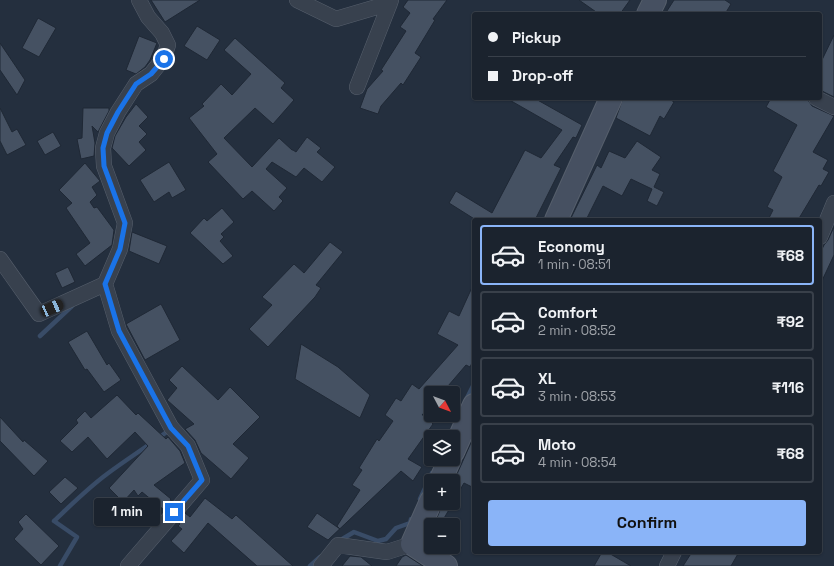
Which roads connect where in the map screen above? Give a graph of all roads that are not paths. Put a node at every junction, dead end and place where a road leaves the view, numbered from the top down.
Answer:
1 (139, 0) edge
2 (297, 0) edge
3 (655, 0) edge
4 (390, 1) edge
5 (649, 12) edge
6 (356, 87) dead end
7 (610, 100) edge
8 (820, 100) edge
9 (834, 106) edge
10 (834, 203) edge
11 (557, 218) edge
12 (822, 232) edge
13 (0, 259) edge
14 (105, 284) junction
15 (472, 409) edge
16 (460, 436) edge
17 (427, 510) edge
18 (412, 544) junction
19 (673, 554) edge
20 (128, 566) edge
21 (321, 566) edge
22 (446, 566) edge
23 (667, 566) edge

1 - 14 street
2 - 4 street
3 - 5 street
4 - 6 street
7 - 11 street
8 - 9 street
10 - 12 street
13 - 14 street
14 - 20 street
15 - 16 street
17 - 18 street
18 - 21 street
18 - 22 street
19 - 23 street

